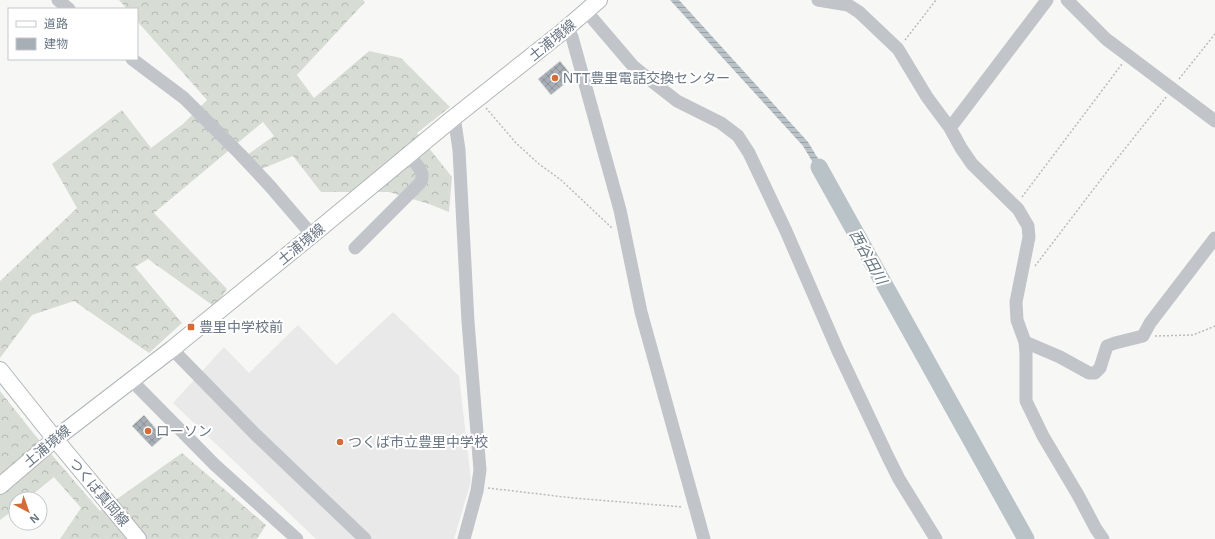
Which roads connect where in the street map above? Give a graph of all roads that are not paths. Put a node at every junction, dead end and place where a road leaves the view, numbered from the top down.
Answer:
1 (58, 0) edge
2 (599, 0) edge
3 (818, 0) edge
4 (1047, 0) edge
5 (1067, 0) edge
6 (849, 3) edge
7 (68, 8) edge
8 (586, 11) junction
9 (567, 27) junction
10 (133, 60) edge
11 (452, 119) junction
12 (1215, 121) edge
13 (950, 128) junction
14 (408, 156) junction
15 (312, 235) junction
16 (1215, 238) edge
17 (355, 248) dead end
18 (1025, 342) junction
19 (172, 349) junction
20 (0, 370) edge
21 (131, 380) junction
22 (55, 439) junction
23 (0, 486) edge
24 (138, 539) edge
25 (297, 539) edge
26 (365, 539) edge
27 (464, 539) edge
28 (704, 539) edge
29 (936, 539) edge
30 (1103, 539) edge

1 - 7 street
2 - 8 main road, 土浦境線
3 - 6 street
4 - 13 street
5 - 12 street
6 - 13 street
8 - 9 main road, 土浦境線
8 - 29 street
9 - 11 main road, 土浦境線
9 - 28 street
10 - 15 street
11 - 14 main road, 土浦境線
11 - 27 street
13 - 18 street
14 - 15 main road, 土浦境線
14 - 17 street
15 - 19 main road, 土浦境線
16 - 18 street
18 - 30 street
19 - 21 main road, 土浦境線
19 - 26 street
20 - 22 main road, つくば真岡線
21 - 22 main road, 土浦境線
21 - 25 street
22 - 23 main road, 土浦境線
22 - 24 main road, つくば真岡線

